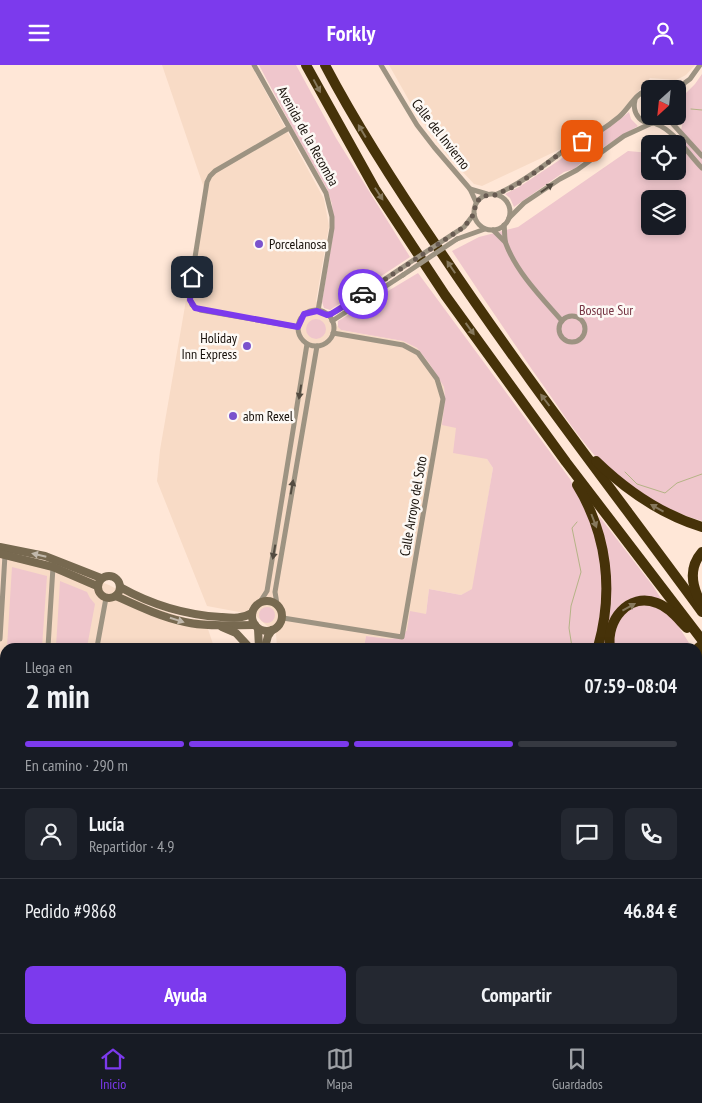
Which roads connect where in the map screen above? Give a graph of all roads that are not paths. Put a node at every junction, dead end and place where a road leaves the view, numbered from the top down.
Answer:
1 (254, 65) edge
2 (306, 65) edge
3 (325, 65) edge
4 (382, 65) edge
5 (700, 65) edge
6 (686, 82) edge
7 (641, 93) edge
8 (636, 97) junction
9 (641, 120) edge
10 (651, 125) edge
11 (656, 125) edge
12 (674, 125) edge
13 (289, 128) junction
14 (702, 157) edge
15 (702, 168) edge
16 (470, 189) junction
17 (488, 195) junction
18 (495, 195) junction
19 (476, 202) junction
20 (474, 214) junction
21 (509, 218) junction
22 (504, 225) junction
23 (485, 229) junction
24 (493, 230) junction
25 (455, 237) junction
26 (506, 242) junction
27 (318, 311) junction
28 (327, 315) junction
29 (332, 321) junction
30 (562, 321) junction
31 (298, 327) junction
32 (333, 333) junction
33 (307, 344) junction
34 (317, 346) junction
35 (574, 439) junction
36 (566, 462) junction
37 (702, 527) edge
38 (0, 547) edge
39 (702, 552) edge
40 (3, 554) edge
41 (53, 567) junction
42 (672, 570) junction
43 (101, 578) junction
44 (97, 587) junction
45 (120, 587) junction
46 (116, 596) junction
47 (669, 597) junction
48 (106, 598) junction
49 (260, 602) junction
50 (277, 604) junction
51 (702, 605) edge
52 (702, 612) edge
53 (252, 613) junction
54 (282, 618) junction
55 (216, 624) junction
56 (256, 627) junction
57 (687, 628) junction
58 (272, 630) junction
59 (0, 639) edge
60 (702, 640) edge
61 (48, 643) edge
62 (99, 643) edge
63 (246, 643) edge
64 (259, 643) edge
65 (266, 643) edge
66 (599, 643) edge
67 (610, 643) edge
68 (697, 643) edge

1 - 13 street, Avenida de la Recomba
2 -> 36 highway
35 -> 3 highway
4 - 16 street, Calle del Invierno
5 - 6 street
7 - 8 street
8 - 9 street
8 - 18 street
21 -> 10 street
11 - 15 street
12 - 14 street
13 - 27 street, Avenida de la Recomba
13 - 31 street
16 - 17 street
16 - 19 street, Calle del Invierno
17 - 18 street
17 - 19 street
18 - 21 street
19 - 20 street
20 - 23 street
20 - 25 street
21 - 22 street
22 - 24 street
22 - 26 street
23 - 24 street
23 - 25 street
24 - 26 street
25 - 28 street, bridge
25 - 29 street, bridge
26 - 30 street
27 - 28 street
27 - 31 street
28 - 29 street
29 - 32 street
30 - 30 street
31 - 33 street
32 - 34 street
32 - 54 street, Calle Arroyo del Soto
33 - 34 street
33 -> 49 street
50 -> 34 street
37 -> 35 highway
35 - 42 highway
36 - 47 highway
36 -> 66 highway
43 -> 38 street
39 - 51 highway
40 - 41 street
40 - 59 street
41 - 44 street
41 - 61 street
42 - 51 highway
42 - 52 highway
43 - 44 street
43 - 45 street
44 - 48 street
45 - 46 street
45 - 53 street
46 - 48 street
46 -> 55 street
47 - 57 highway
47 - 60 highway
48 - 62 street
49 - 50 street
49 - 53 street
50 - 54 street
53 - 56 street
54 - 58 street
55 - 56 street
55 - 63 street
56 - 58 street
56 - 64 street
67 -> 57 highway
57 - 68 highway
58 - 65 street

